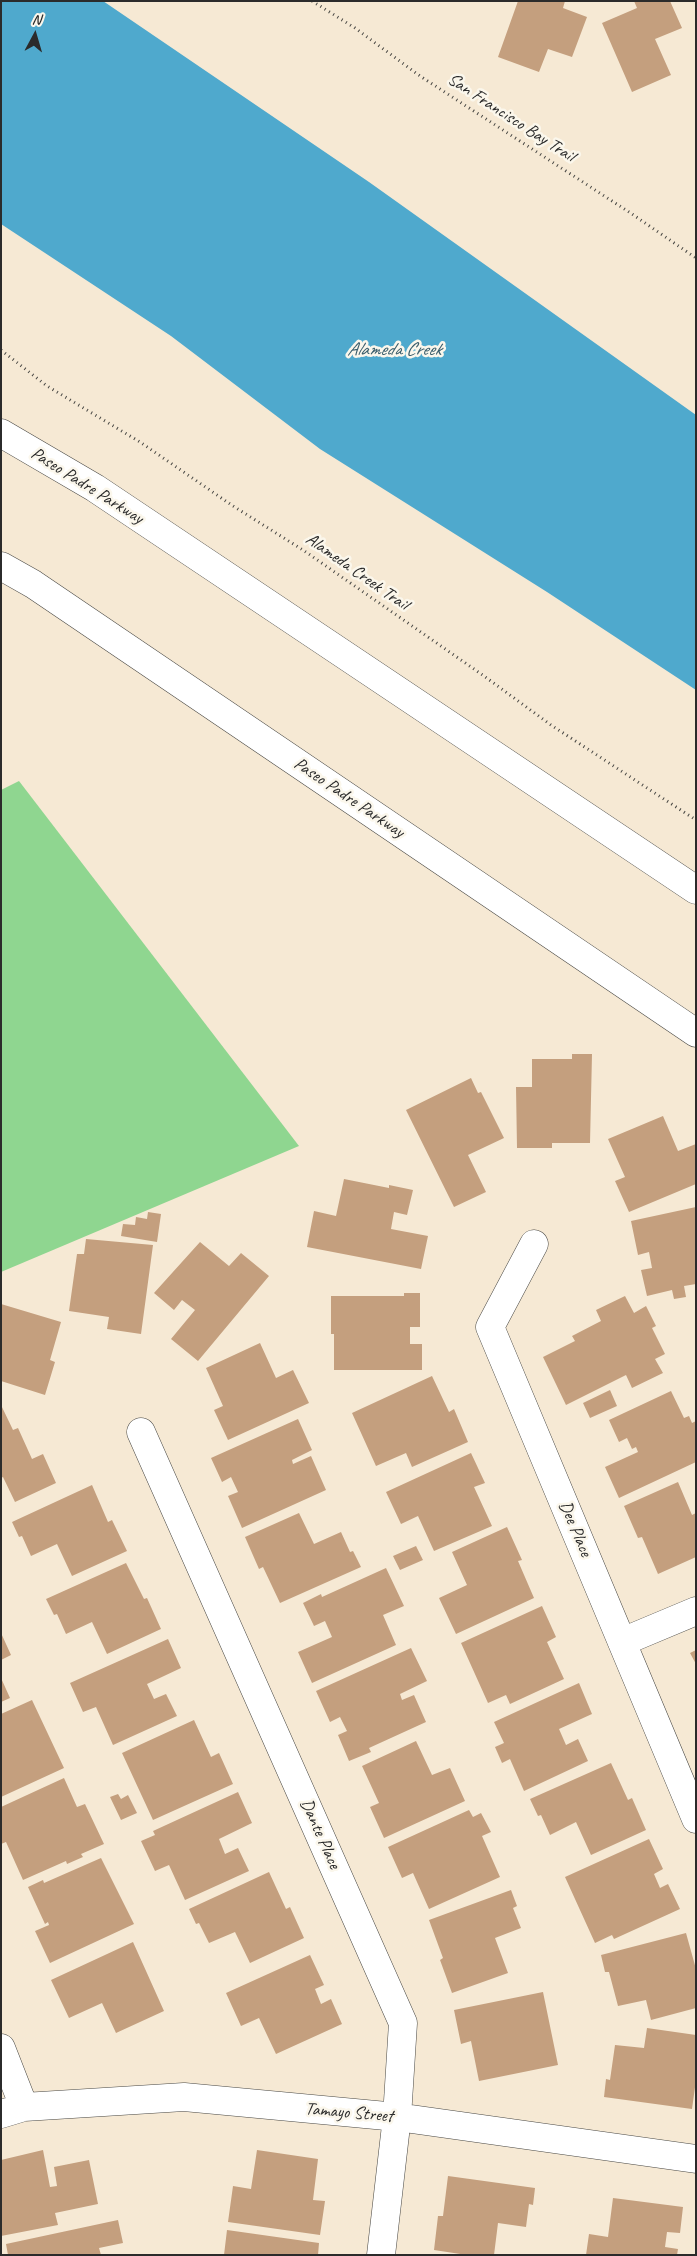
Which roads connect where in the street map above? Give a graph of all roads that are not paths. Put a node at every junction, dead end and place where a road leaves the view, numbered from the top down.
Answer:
1 (1, 433) edge
2 (1, 566) edge
3 (696, 890) edge
4 (696, 1033) edge
5 (534, 1244) dead end
6 (141, 1432) dead end
7 (696, 1611) edge
8 (622, 1642) junction
9 (696, 1819) edge
10 (1, 2048) edge
11 (13, 2111) edge
12 (397, 2117) junction
13 (696, 2160) edge
14 (381, 2255) edge

1 - 3 street, Paseo Padre Parkway
2 - 4 street, Paseo Padre Parkway
5 - 8 street, Dee Place
6 - 12 street, Dante Place
7 - 8 street
8 - 9 street, Dee Place
10 - 11 street
11 - 12 street, Tamayo Street
12 - 13 street, Tamayo Street
12 - 14 street, Dante Place

